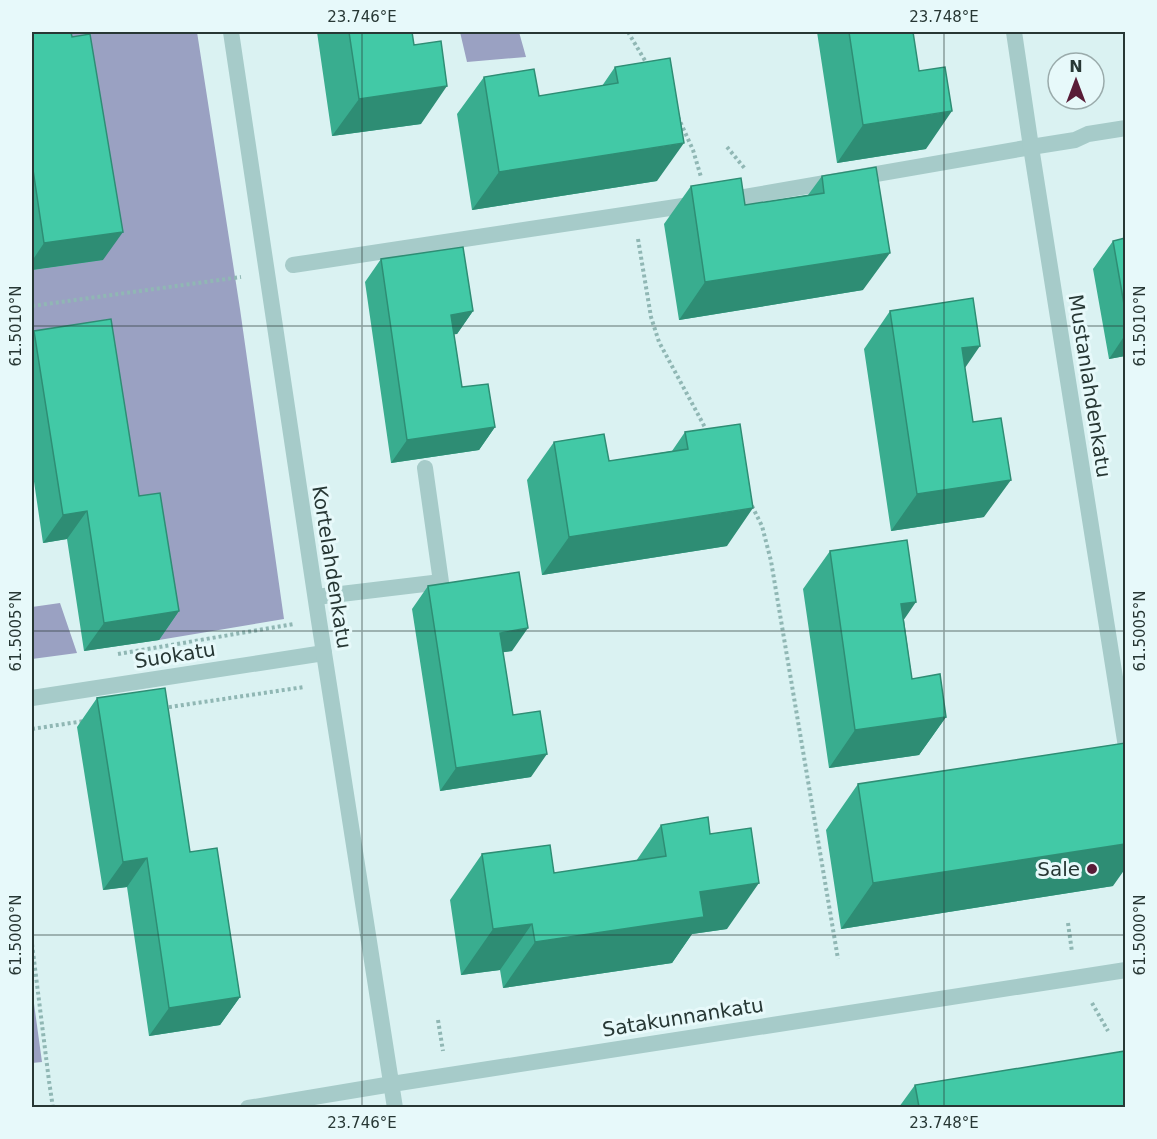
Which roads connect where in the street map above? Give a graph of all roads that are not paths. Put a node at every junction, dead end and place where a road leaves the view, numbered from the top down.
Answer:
1 (231, 32) edge
2 (1014, 32) edge
3 (1125, 128) edge
4 (1031, 147) junction
5 (293, 266) dead end
6 (425, 468) dead end
7 (316, 597) junction
8 (324, 653) junction
9 (32, 698) edge
10 (1125, 747) edge
11 (1125, 970) edge
12 (392, 1084) junction
13 (248, 1107) edge
14 (395, 1107) edge

1 - 7 street, Kortelahdenkatu
2 - 4 street, Mustanlahdenkatu
3 - 4 street
4 - 5 street
4 - 10 street, Mustanlahdenkatu
6 - 7 street
7 - 8 street, Kortelahdenkatu
8 - 9 street, Suokatu
8 - 12 street, Kortelahdenkatu
11 - 12 street, Satakunnankatu
12 - 13 street, Satakunnankatu
12 - 14 street, Kortelahdenkatu

